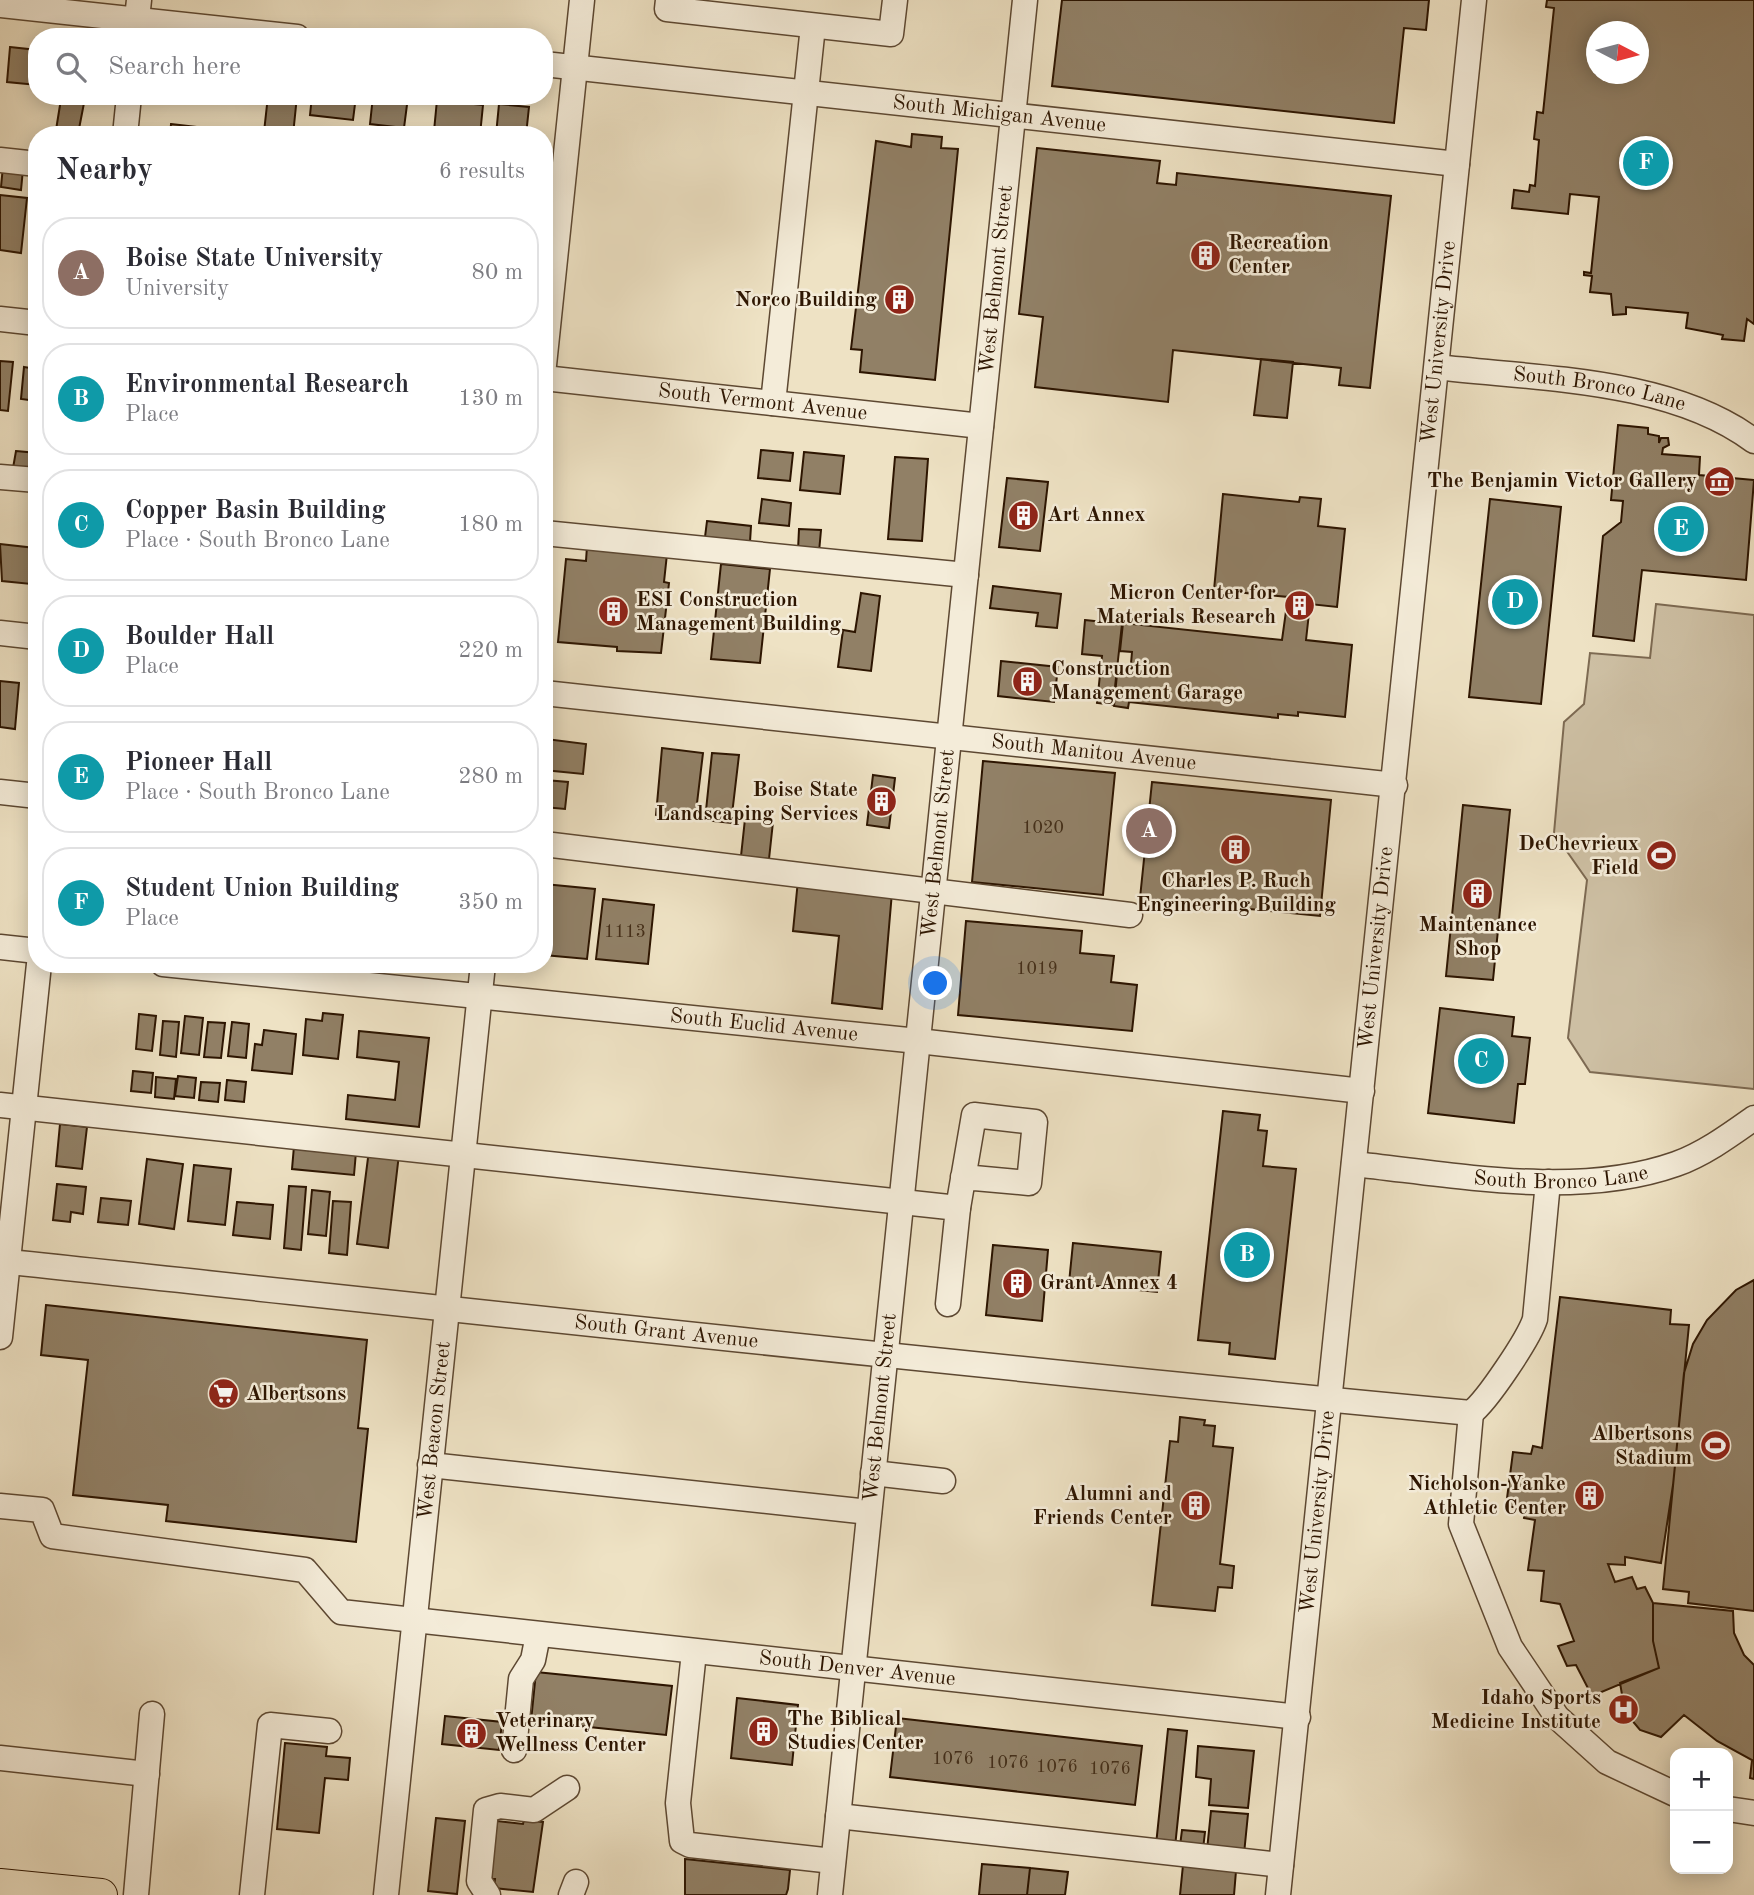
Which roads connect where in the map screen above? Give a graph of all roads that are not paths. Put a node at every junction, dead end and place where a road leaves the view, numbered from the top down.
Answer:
1 (582, 0) edge
2 (668, 0) edge
3 (895, 0) edge
4 (1025, 0) edge
5 (1474, 0) edge
6 (0, 5) edge
7 (137, 19) edge
8 (813, 26) junction
9 (216, 28) edge
10 (553, 65) edge
11 (575, 67) junction
12 (805, 92) junction
13 (128, 105) edge
14 (1013, 115) junction
15 (126, 126) edge
16 (0, 160) edge
17 (28, 163) edge
18 (1457, 164) junction
19 (553, 211) edge
20 (0, 319) edge
21 (28, 322) edge
22 (1437, 367) junction
23 (553, 380) edge
24 (773, 403) junction
25 (981, 426) junction
26 (1754, 441) edge
27 (0, 477) edge
28 (28, 479) edge
29 (553, 534) edge
30 (966, 575) junction
31 (0, 633) edge
32 (28, 636) edge
33 (553, 693) edge
34 (949, 737) junction
35 (1395, 785) junction
36 (0, 792) edge
37 (28, 795) edge
38 (553, 845) edge
39 (933, 892) junction
40 (1130, 915) dead end
41 (0, 947) edge
42 (28, 950) edge
43 (37, 973) edge
44 (337, 973) edge
45 (481, 973) edge
46 (479, 996) junction
47 (918, 1041) junction
48 (1362, 1091) junction
49 (12, 1106) edge
50 (1754, 1118) edge
51 (462, 1157) junction
52 (1354, 1164) junction
53 (963, 1177) dead end
54 (1548, 1182) junction
55 (901, 1202) junction
56 (958, 1208) junction
57 (4, 1262) edge
58 (948, 1304) dead end
59 (447, 1307) junction
60 (0, 1337) edge
61 (885, 1357) junction
62 (1331, 1399) junction
63 (1471, 1413) junction
64 (430, 1465) junction
65 (873, 1472) junction
66 (943, 1481) dead end
67 (0, 1506) edge
68 (869, 1512) junction
69 (414, 1622) junction
70 (538, 1635) junction
71 (694, 1652) junction
72 (853, 1670) junction
73 (152, 1714) dead end
74 (1298, 1717) junction
75 (330, 1731) dead end
76 (514, 1750) dead end
77 (0, 1758) edge
78 (146, 1774) junction
79 (566, 1788) dead end
80 (1670, 1792) edge
81 (1733, 1810) edge
82 (1754, 1812) edge
83 (838, 1816) junction
84 (833, 1861) junction
85 (1281, 1865) junction
86 (0, 1885) edge
87 (101, 1895) edge
88 (135, 1895) edge
89 (252, 1895) edge
90 (386, 1895) edge
91 (488, 1895) edge
92 (830, 1895) edge
93 (1278, 1895) edge

1 - 11 street
2 - 8 street
3 - 8 street
4 - 14 street, West Belmont Street
5 - 18 street, West University Drive
6 - 7 street
7 - 9 street
8 - 12 street
10 - 11 street, South Michigan Avenue
11 - 12 street, South Michigan Avenue
11 - 19 street
12 - 14 street, South Michigan Avenue
12 - 24 street
13 - 15 street
14 - 18 street, South Michigan Avenue
14 - 25 street, West Belmont Street
16 - 17 street
18 - 22 street, West University Drive
20 - 21 street
22 - 26 street, South Bronco Lane
22 - 35 street, West University Drive
23 - 24 street, South Vermont Avenue
24 - 25 street, South Vermont Avenue
25 - 30 street, West Belmont Street
27 - 28 street
29 - 30 street
30 - 34 street, West Belmont Street
31 - 32 street
33 - 34 street, South Manitou Avenue
34 - 35 street, South Manitou Avenue
34 - 39 street, West Belmont Street
35 - 48 street, West University Drive
36 - 37 street
38 - 39 street
39 - 40 street
39 - 47 street, West Belmont Street
41 - 42 street
43 - 49 street
44 - 46 street, South Euclid Avenue
45 - 46 street, West Beacon Street
46 - 47 street, South Euclid Avenue
46 - 51 street, West Beacon Street
47 - 48 street, South Euclid Avenue
47 - 55 street, West Belmont Street
48 - 52 street, West University Drive
49 - 51 street
49 - 57 street
50 - 54 street, South Bronco Lane
51 - 55 street
51 - 59 street, West Beacon Street
52 - 54 street, South Bronco Lane
52 - 62 street, West University Drive
53 - 56 street
54 - 63 street
55 - 56 street
55 - 61 street, West Belmont Street
56 - 58 street
57 - 59 street, South Grant Avenue
57 - 60 street
59 - 61 street, South Grant Avenue
59 - 64 street, West Beacon Street
61 - 62 street, South Grant Avenue
61 - 65 street, West Belmont Street
62 - 63 street, South Grant Avenue
62 - 74 street, West University Drive
63 - 80 street
64 - 68 street
64 - 69 street, West Beacon Street
65 - 66 street
65 - 68 street, West Belmont Street
67 - 69 street, South Denver Avenue
68 - 72 street, West Belmont Street
69 - 70 street, South Denver Avenue
69 - 90 street, West Beacon Street
70 - 71 street, South Denver Avenue
70 - 76 street
71 - 72 street, South Denver Avenue
71 - 84 street
72 - 74 street, South Denver Avenue
72 - 83 street, West Belmont Street
73 - 78 street
74 - 85 street, West University Drive
75 - 89 street
77 - 78 street
78 - 88 street
79 - 91 street
81 - 82 street
83 - 84 street, West Belmont Street
83 - 85 street
84 - 92 street, West Belmont Street
85 - 93 street, West University Drive
86 - 87 main road

